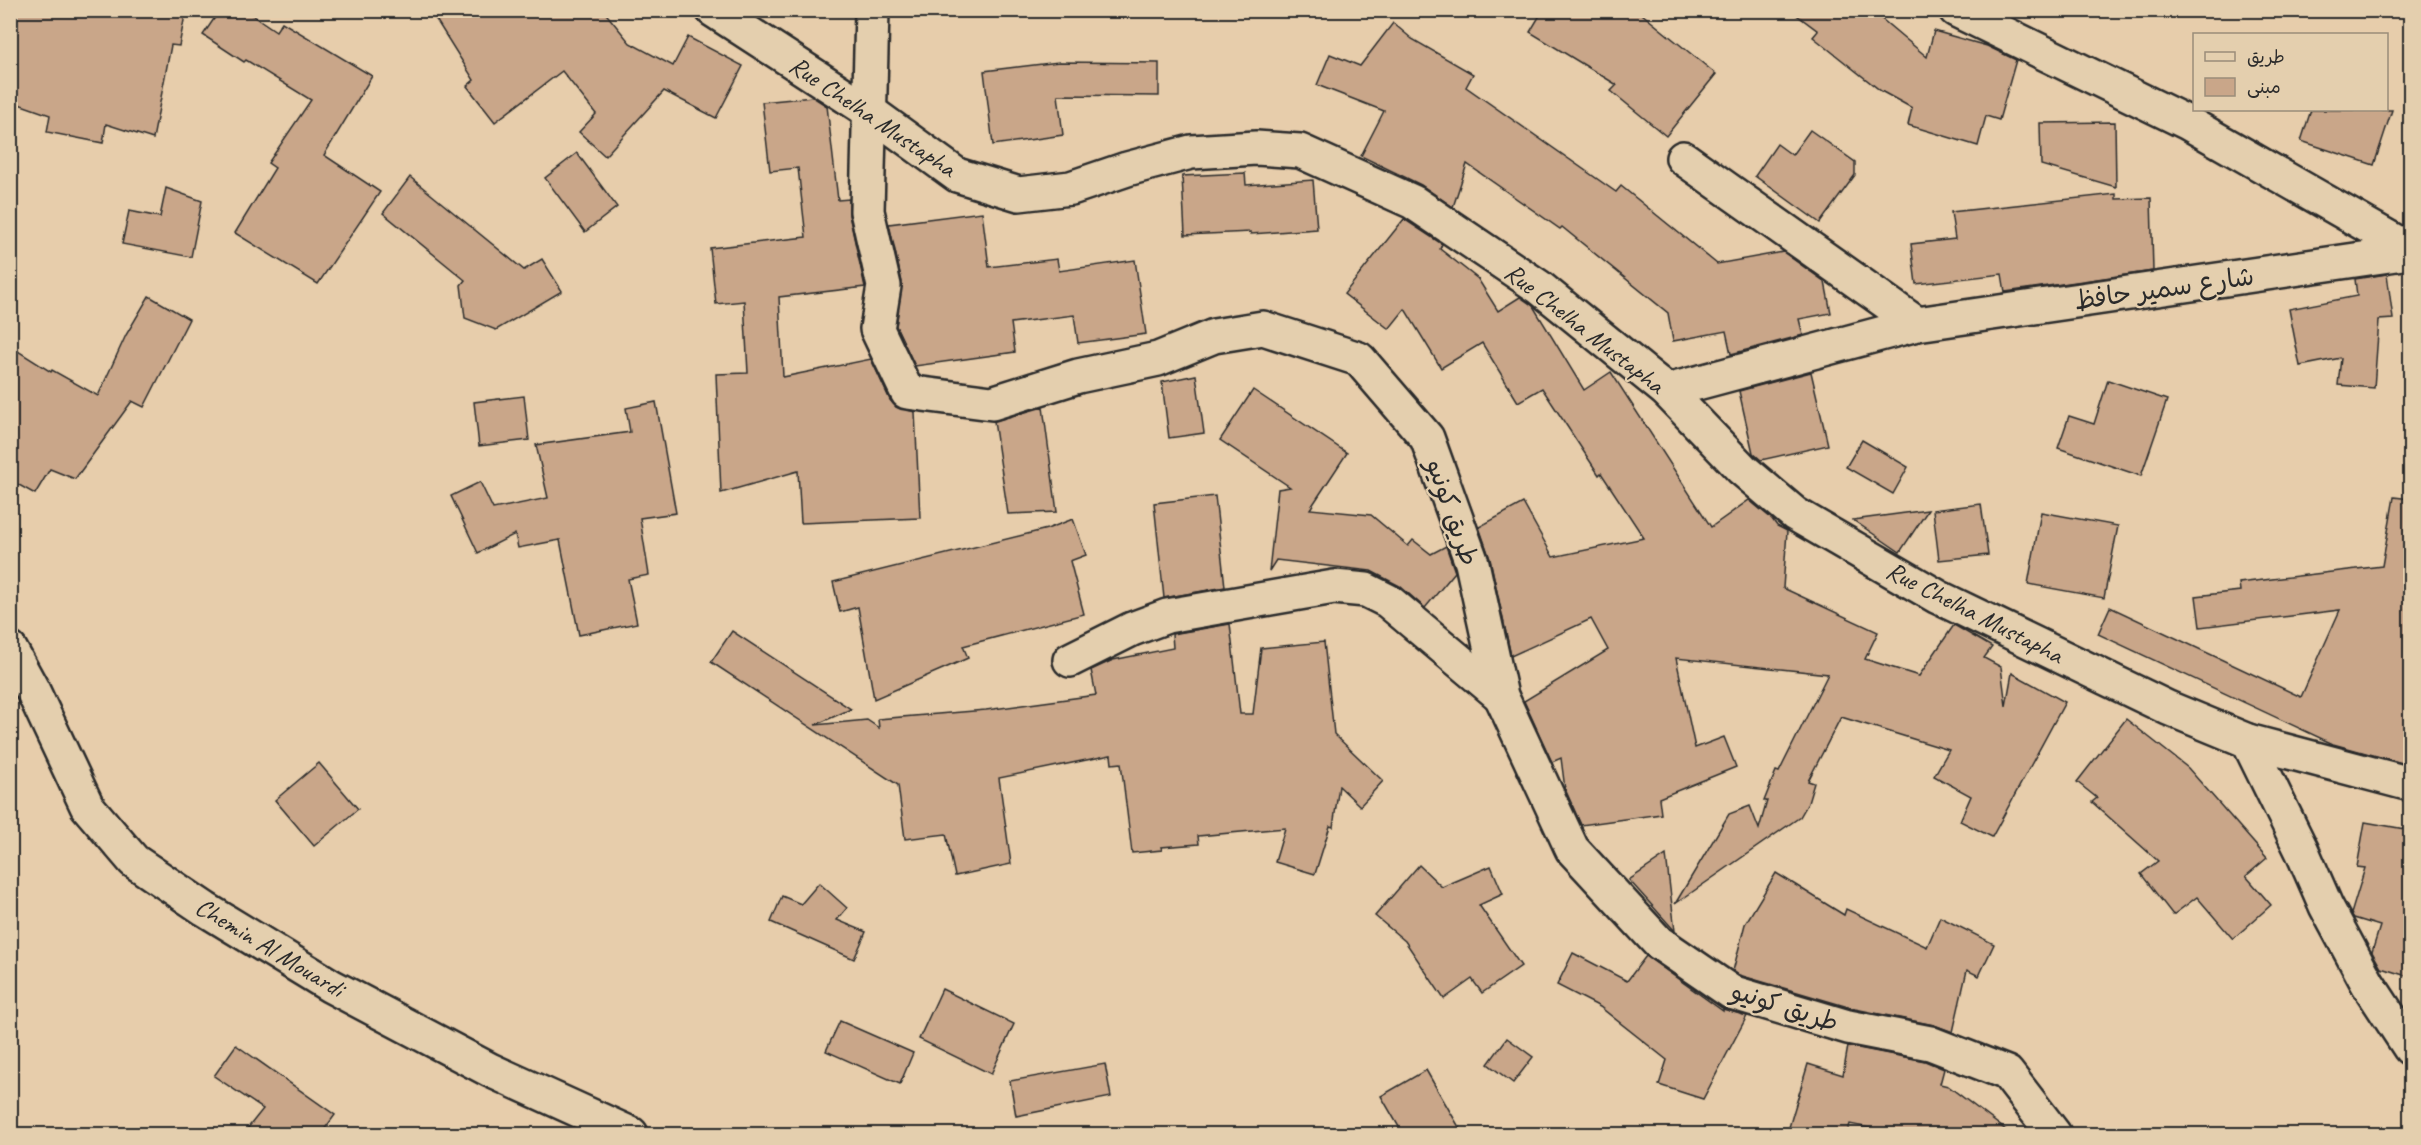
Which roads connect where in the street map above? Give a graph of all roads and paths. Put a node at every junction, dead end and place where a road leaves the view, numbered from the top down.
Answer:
1 (872, 10) edge
2 (1956, 10) edge
3 (725, 17) edge
4 (869, 111) junction
5 (1683, 158) dead end
6 (2410, 251) edge
7 (1917, 324) junction
8 (1667, 391) junction
9 (10, 649) edge
10 (1070, 660) dead end
11 (1501, 696) junction
12 (2248, 741) junction
13 (2410, 784) edge
14 (2410, 1048) edge
15 (631, 1134) edge
16 (2054, 1134) edge

1 - 4 street
2 - 6 street, شارع سمير حافظ
3 - 4 street, Rue Chelha Mustapha
4 - 8 street, Rue Chelha Mustapha
4 - 11 street, طريق كونيو
5 - 7 street
6 - 7 street, شارع سمير حافظ
7 - 8 street, شارع سمير حافظ
8 - 12 street, Rue Chelha Mustapha
9 - 15 street, Chemin Al Mouardi
10 - 11 street
11 - 16 street, طريق كونيو
12 - 13 street, Rue Chelha Mustapha
12 - 14 street

